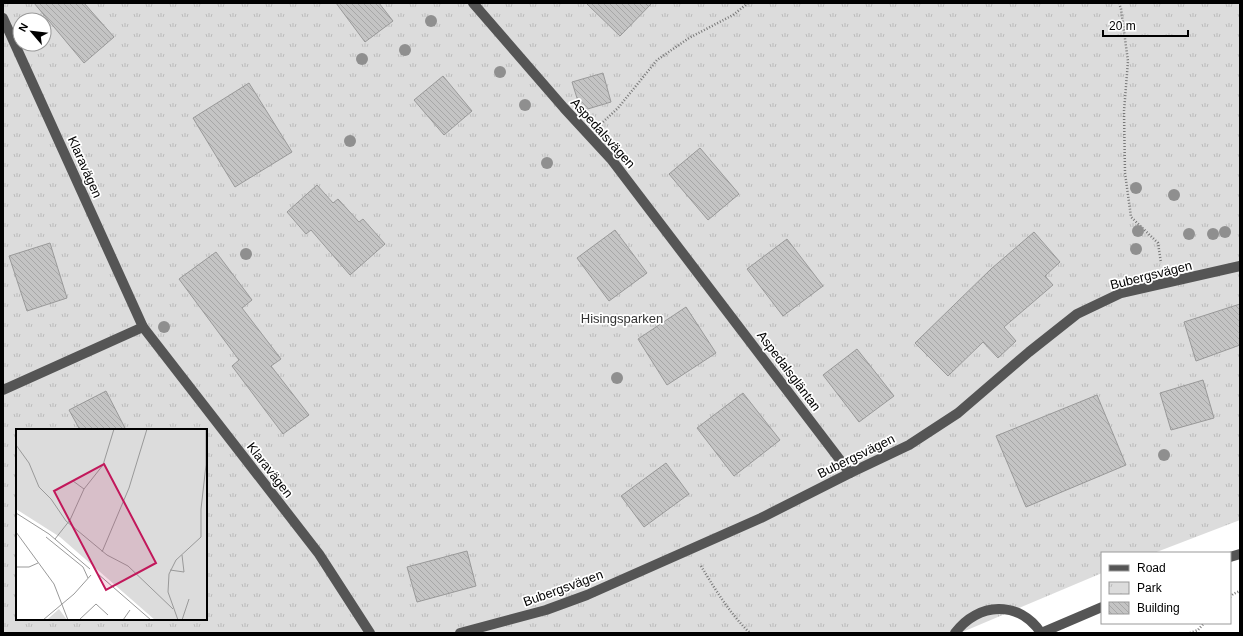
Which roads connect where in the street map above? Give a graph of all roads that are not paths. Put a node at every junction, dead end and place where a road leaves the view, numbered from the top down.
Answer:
1 (473, 3) edge
2 (3, 18) edge
3 (1240, 266) edge
4 (708, 286) joint
5 (143, 327) junction
6 (3, 390) edge
7 (850, 473) junction
8 (1101, 607) edge
9 (370, 633) edge
10 (460, 633) edge
11 (955, 633) edge
12 (1041, 633) edge

1 - 4 street, Aspedalsvägen
2 - 5 street, Klaravägen
3 - 7 street, Bubergsvägen
4 - 7 street, Aspedalsgläntan
5 - 6 street
5 - 9 street, Klaravägen
7 - 10 street, Bubergsvägen
8 - 12 street
11 - 12 street

